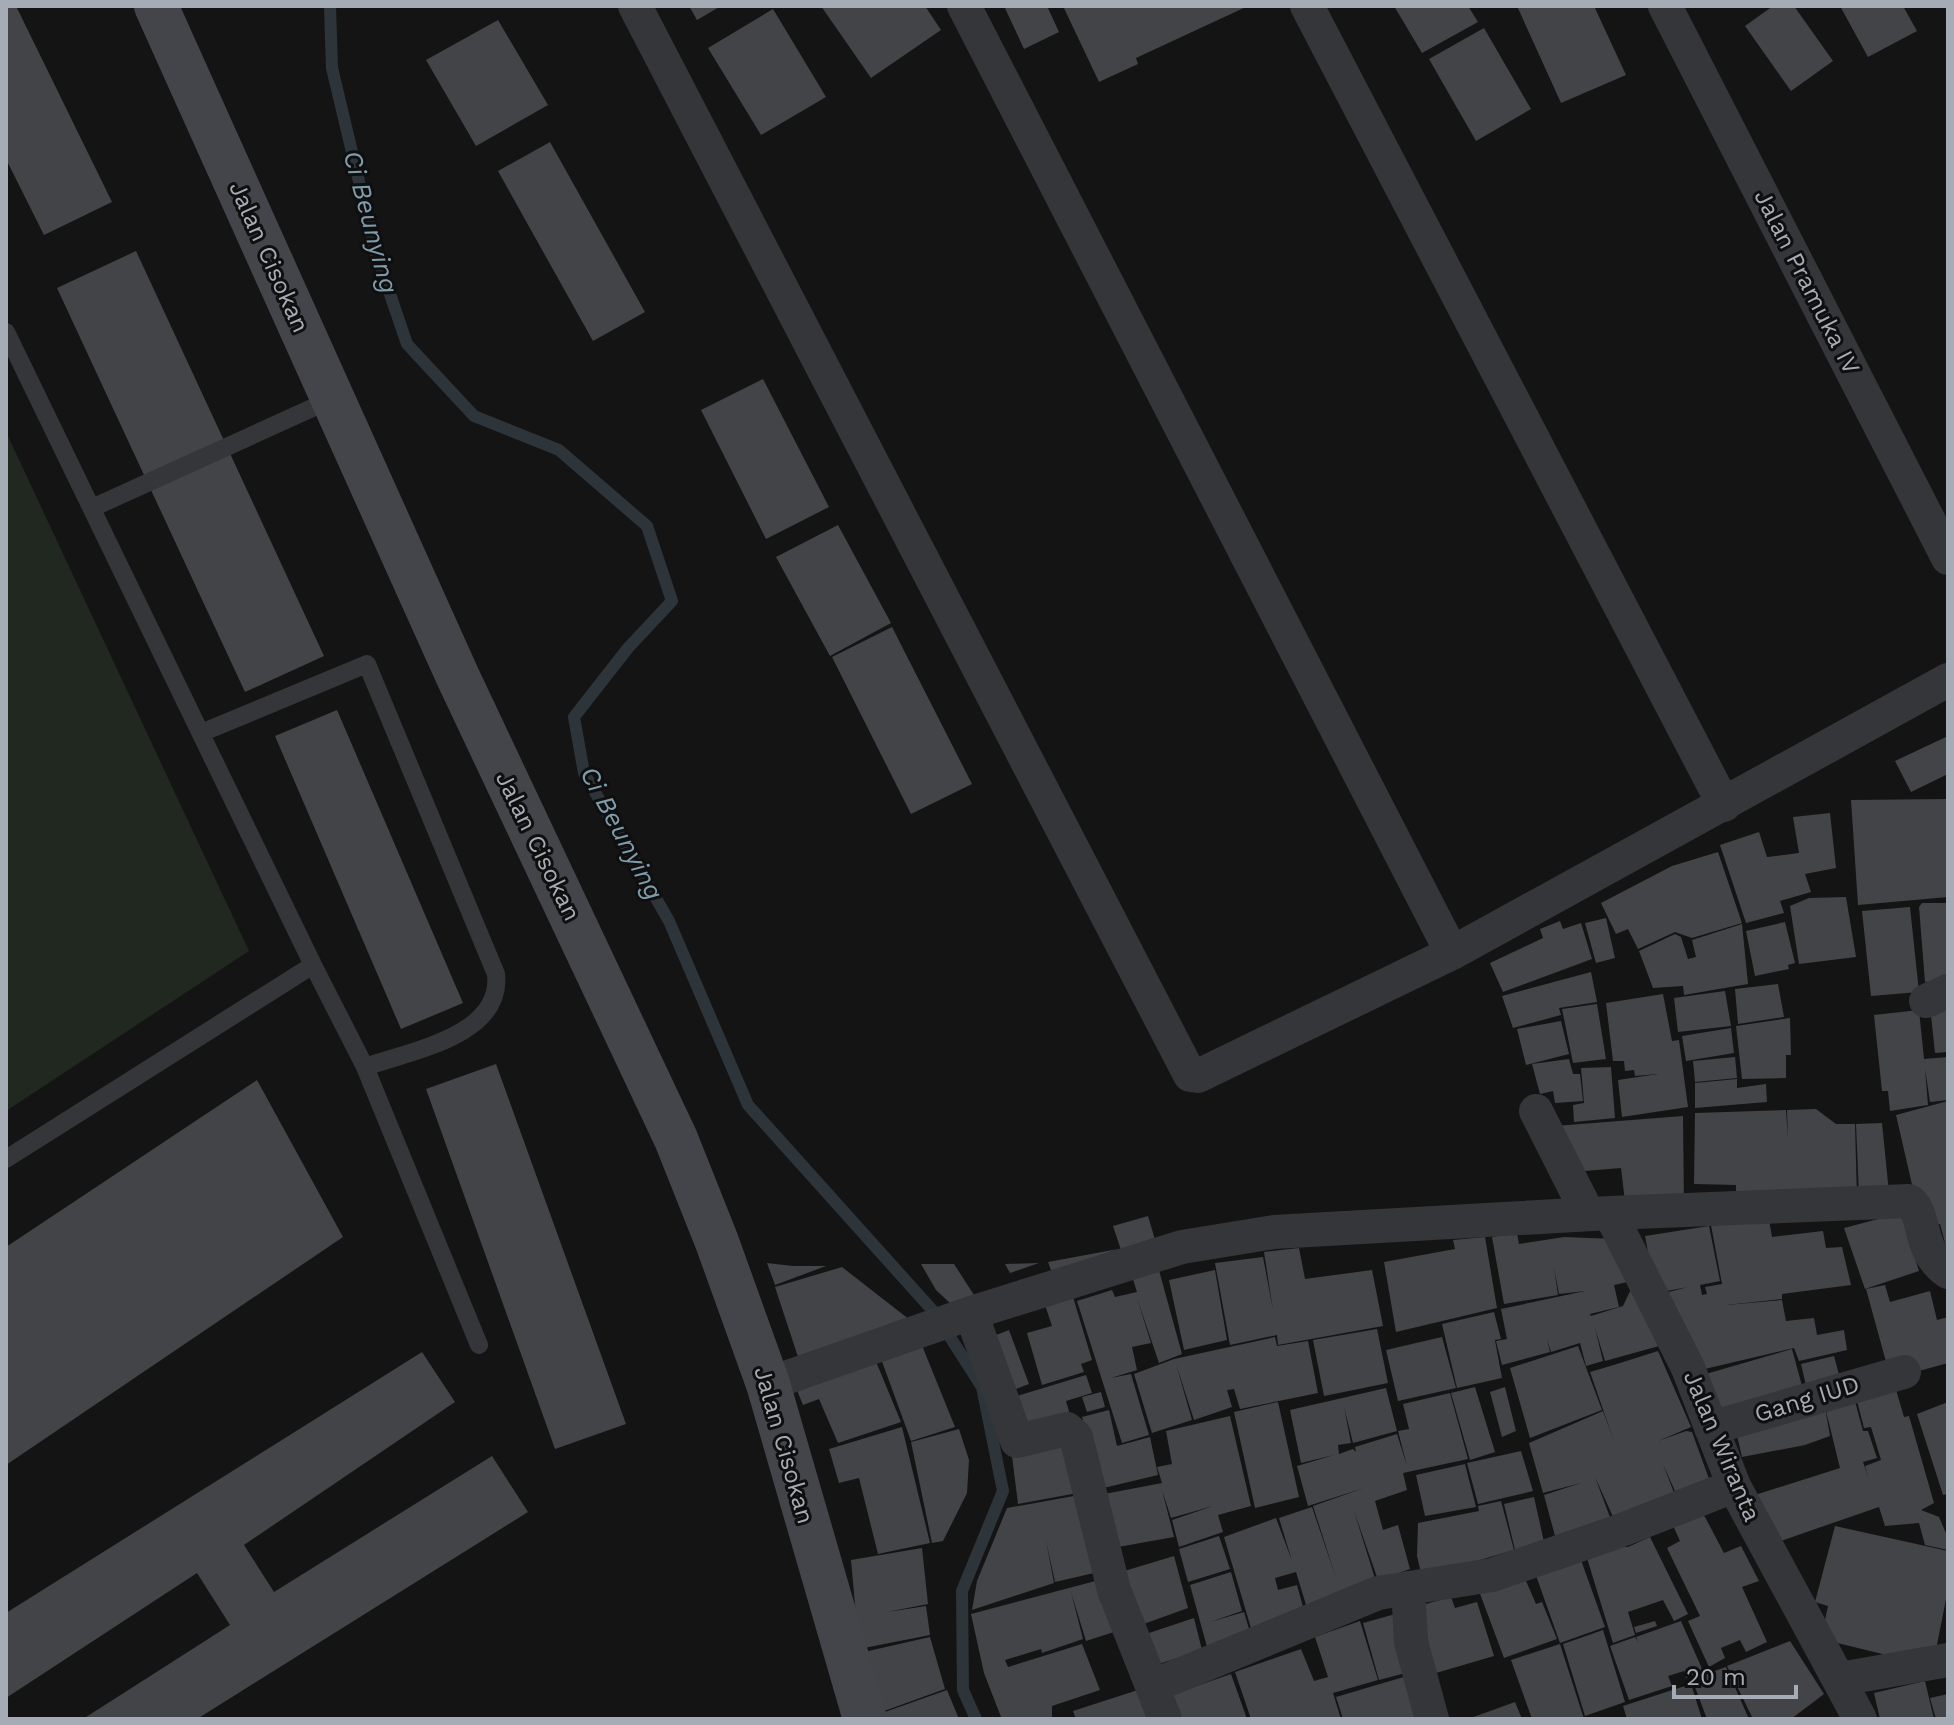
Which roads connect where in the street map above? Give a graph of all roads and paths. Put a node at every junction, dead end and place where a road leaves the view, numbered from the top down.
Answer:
1 (156, 6) edge
2 (635, 6) edge
3 (964, 6) edge
4 (1307, 6) edge
5 (1665, 6) edge
6 (6, 332) edge
7 (332, 399) junction
8 (92, 508) junction
9 (1948, 558) edge
10 (1948, 680) edge
11 (201, 733) junction
12 (1724, 805) junction
13 (1452, 953) junction
14 (313, 965) junction
15 (365, 1067) junction
16 (1536, 1111) dead end
17 (6, 1159) edge
18 (1599, 1214) junction
19 (1948, 1272) edge
20 (966, 1315) junction
21 (479, 1345) dead end
22 (1904, 1372) dead end
23 (768, 1384) junction
24 (1711, 1428) junction
25 (1734, 1486) junction
26 (1408, 1588) junction
27 (1948, 1660) edge
28 (1840, 1679) junction
29 (1153, 1686) junction
30 (852, 1716) edge
31 (1857, 1718) edge
32 (1165, 1719) edge
33 (1432, 1719) edge

1 - 7 street, Jalan Cisokan
2 - 13 street
3 - 13 street
4 - 12 street
5 - 9 street, Jalan Pramuka IV
6 - 8 lane
7 - 8 lane
7 - 23 street, Jalan Cisokan
8 - 11 lane
10 - 12 street
11 - 14 lane
11 - 15 lane
12 - 13 street
14 - 15 lane
14 - 17 lane
15 - 21 lane
16 - 18 street, Jalan Wiranta
18 - 19 street
18 - 20 street
18 - 24 street, Jalan Wiranta
20 - 23 street
20 - 29 street
22 - 24 street, Gang IUD
23 - 30 street, Jalan Cisokan
24 - 25 street, Jalan Wiranta
25 - 26 street
25 - 28 street, Jalan Wiranta
26 - 29 street
26 - 33 street
27 - 28 street
28 - 31 street, Jalan Wiranta
29 - 32 street

